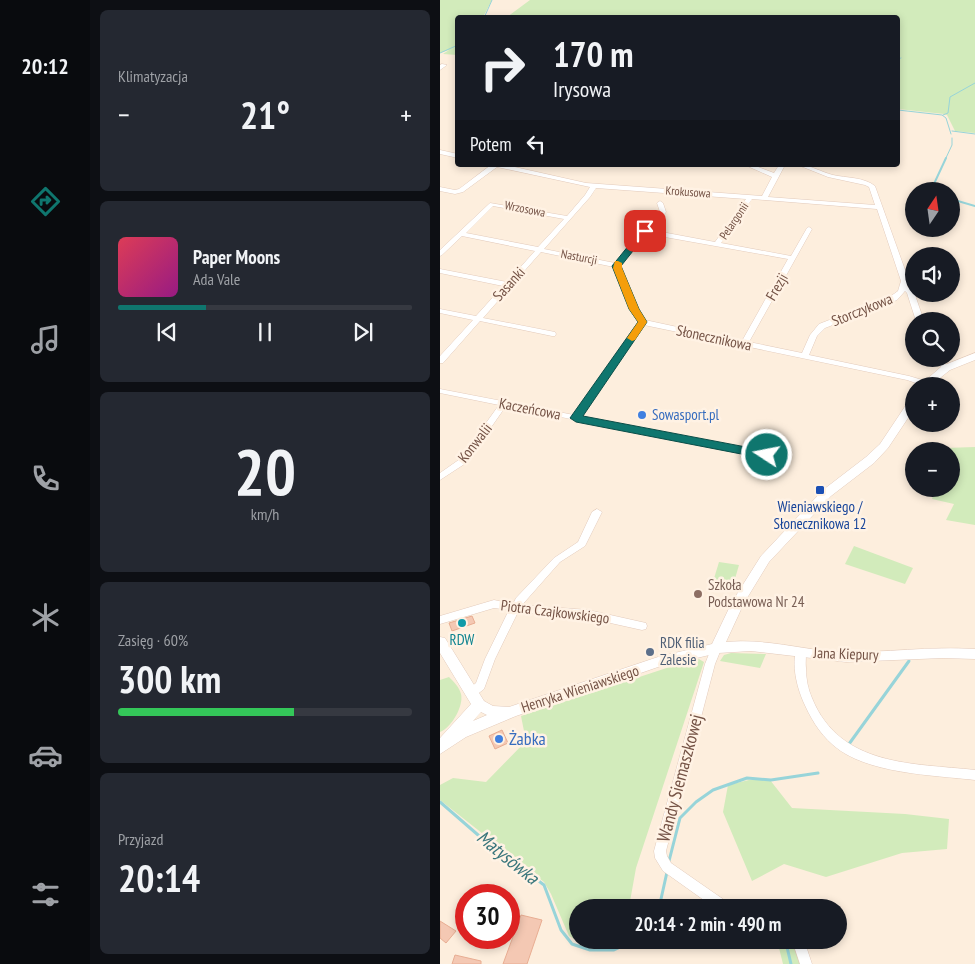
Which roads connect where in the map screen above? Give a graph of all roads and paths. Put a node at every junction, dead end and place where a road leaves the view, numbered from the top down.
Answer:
1 (440, 152) edge
2 (455, 155) edge
3 (493, 167) edge
4 (506, 167) edge
5 (753, 167) edge
6 (781, 167) edge
7 (806, 167) edge
8 (776, 176) junction
9 (594, 185) junction
10 (440, 189) edge
11 (750, 197) junction
12 (764, 198) junction
13 (660, 203) dead end
14 (880, 207) junction
15 (569, 218) junction
16 (809, 229) dead end
17 (645, 231) junction
18 (460, 234) junction
19 (718, 244) junction
20 (540, 250) junction
21 (440, 254) edge
22 (792, 258) junction
23 (617, 265) junction
24 (440, 271) edge
25 (509, 285) junction
26 (904, 287) junction
27 (440, 311) edge
28 (917, 312) edge
29 (478, 319) junction
30 (642, 322) junction
31 (552, 334) dead end
32 (744, 344) junction
33 (804, 356) junction
34 (975, 356) edge
35 (440, 361) edge
36 (946, 368) joint
37 (905, 377) edge
38 (935, 377) edge
39 (440, 391) edge
40 (504, 404) junction
41 (905, 414) edge
42 (576, 418) junction
43 (767, 455) dead end
44 (440, 477) edge
45 (596, 512) dead end
46 (515, 608) junction
47 (440, 620) edge
48 (642, 626) dead end
49 (440, 642) edge
50 (717, 648) junction
51 (801, 652) junction
52 (975, 654) edge
53 (475, 699) junction
54 (511, 712) junction
55 (443, 744) edge
56 (975, 776) edge
57 (713, 899) edge
58 (801, 949) edge
59 (806, 964) edge

1 - 2 street
3 - 10 street
4 - 9 street, Krokusowa
5 - 8 street
6 - 8 street
7 - 14 street
8 - 12 street
9 - 11 street, Krokusowa
9 - 15 street, Sasanki
11 - 12 street, Krokusowa
11 - 19 street, Pelargonii
12 - 14 street, Krokusowa
13 - 17 street
14 - 26 street, Storczykowa
15 - 18 street, Wrzosowa
15 - 20 street, Sasanki
16 - 22 street, Frezji
17 - 19 street, Pelargonii
17 - 23 street
18 - 20 street, Sasanki
18 - 21 street, Wrzosowa
19 - 22 street, Pelargonii
20 - 23 street, Nasturcji
20 - 25 street, Sasanki
22 - 32 street, Frezji
23 - 30 street
24 - 25 street
25 - 29 street, Sasanki
26 - 28 street, Storczykowa
26 - 33 street, Storczykowa
27 - 29 street, Sasanki
29 - 31 street, Sasanki
29 - 35 street, Sasanki
30 - 32 street, Słonecznikowa
30 - 42 street
32 - 33 street, Słonecznikowa
33 - 37 street, Słonecznikowa
34 - 36 street
36 - 38 street
39 - 40 street, Kaczeńcowa
40 - 42 street, Kaczeńcowa
40 - 44 street, Konwalii
41 - 50 street
42 - 43 street, Kaczeńcowa
45 - 46 street
46 - 47 street, Piotra Czajkowskiego
46 - 48 street, Piotra Czajkowskiego
46 - 53 street
49 - 53 street
50 - 51 street, Jana Kiepury
50 - 54 street, Henryka Wieniawskiego
50 - 57 street, Wandy Siemaszkowej
51 - 52 street, Jana Kiepury
51 - 56 street
53 - 54 street, Henryka Wieniawskiego
53 - 55 street, Henryka Wieniawskiego
54 - 55 street, Henryka Wieniawskiego
58 - 59 street

